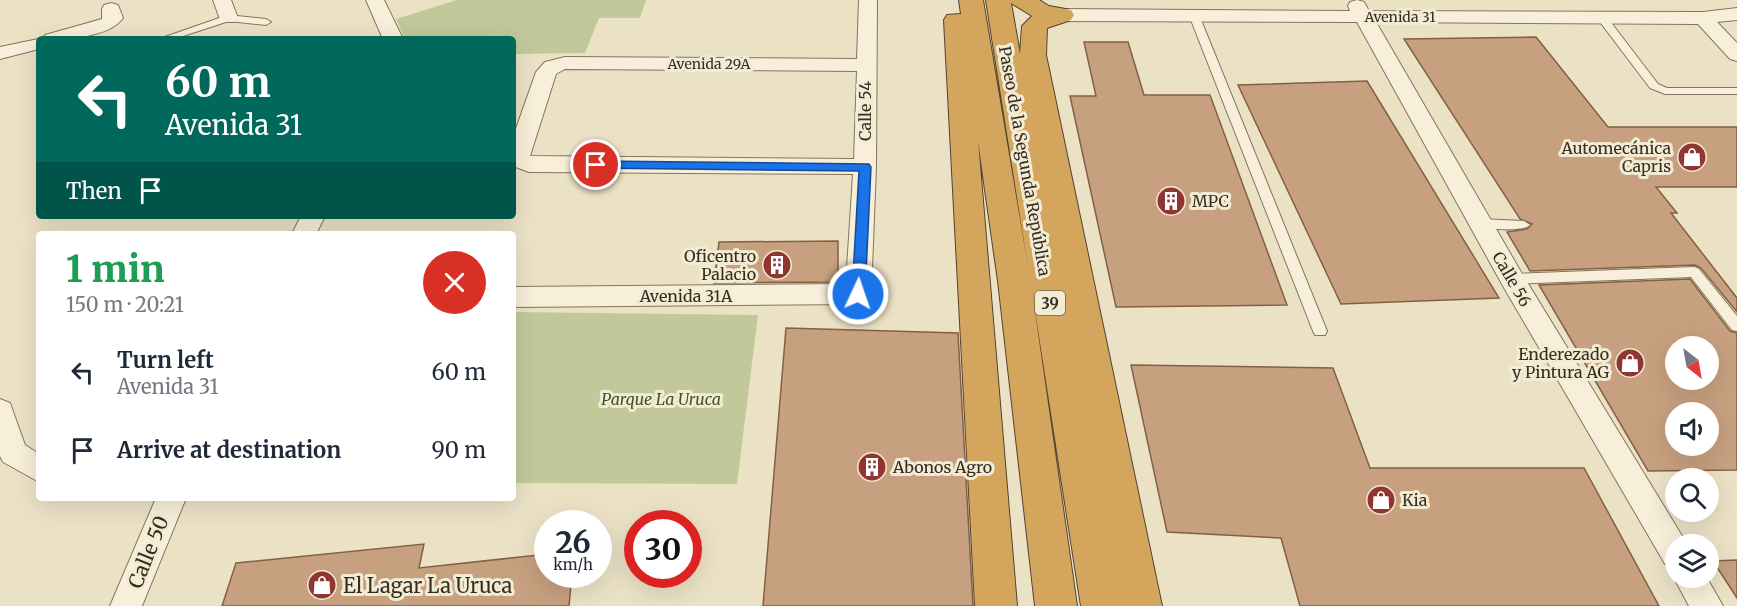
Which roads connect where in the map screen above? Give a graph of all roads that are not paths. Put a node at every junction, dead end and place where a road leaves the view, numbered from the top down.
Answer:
1 (375, 0) edge
2 (868, 0) edge
3 (955, 0) edge
4 (971, 0) edge
5 (998, 0) edge
6 (1004, 0) edge
7 (1021, 0) edge
8 (1130, 8) edge
9 (111, 9) dead end
10 (225, 9) edge
11 (1359, 9) edge
12 (1737, 14) edge
13 (1062, 15) junction
14 (1194, 15) junction
15 (1602, 18) junction
16 (1703, 18) junction
17 (266, 22) dead end
18 (63, 36) edge
19 (170, 36) edge
20 (392, 36) edge
21 (36, 44) edge
22 (0, 53) edge
23 (1033, 55) junction
24 (1737, 55) edge
25 (866, 65) junction
26 (1737, 91) edge
27 (865, 167) junction
28 (1480, 223) junction
29 (1524, 225) dead end
30 (1512, 279) junction
31 (858, 294) joint
32 (516, 297) edge
33 (1737, 326) edge
34 (1320, 331) dead end
35 (0, 411) edge
36 (36, 467) edge
37 (170, 501) edge
38 (1665, 536) edge
39 (1696, 588) edge
40 (1130, 604) edge
41 (126, 606) edge
42 (996, 606) edge
43 (1056, 606) edge
44 (1707, 606) edge

1 - 20 street
2 - 25 street, Calle 54
3 - 42 highway
4 - 43 highway, Paseo de la Segunda República / 39
5 - 40 highway, Paseo de la Segunda República / 39
6 - 23 highway
7 - 13 highway
8 - 13 street, Avenida 31
8 - 14 street, Avenida 31
9 - 18 street
10 - 17 lane
10 - 19 lane
11 - 14 street, Avenida 31
11 - 15 street, Avenida 31
11 - 28 street, Calle 56
12 - 16 street, Avenida 31
13 - 23 highway
14 - 34 lane
15 - 16 street, Avenida 31
15 - 26 lane
16 - 24 street
21 - 22 street
23 - 40 highway
25 - 27 street, Calle 54
25 - 27 street, Avenida 29A
27 - 31 street, Calle 54
28 - 29 lane
28 - 30 street, Calle 56
30 - 33 lane
30 - 38 street, Calle 56
31 - 32 street, Avenida 31A
35 - 36 street
37 - 41 street, Calle 50
39 - 44 street

